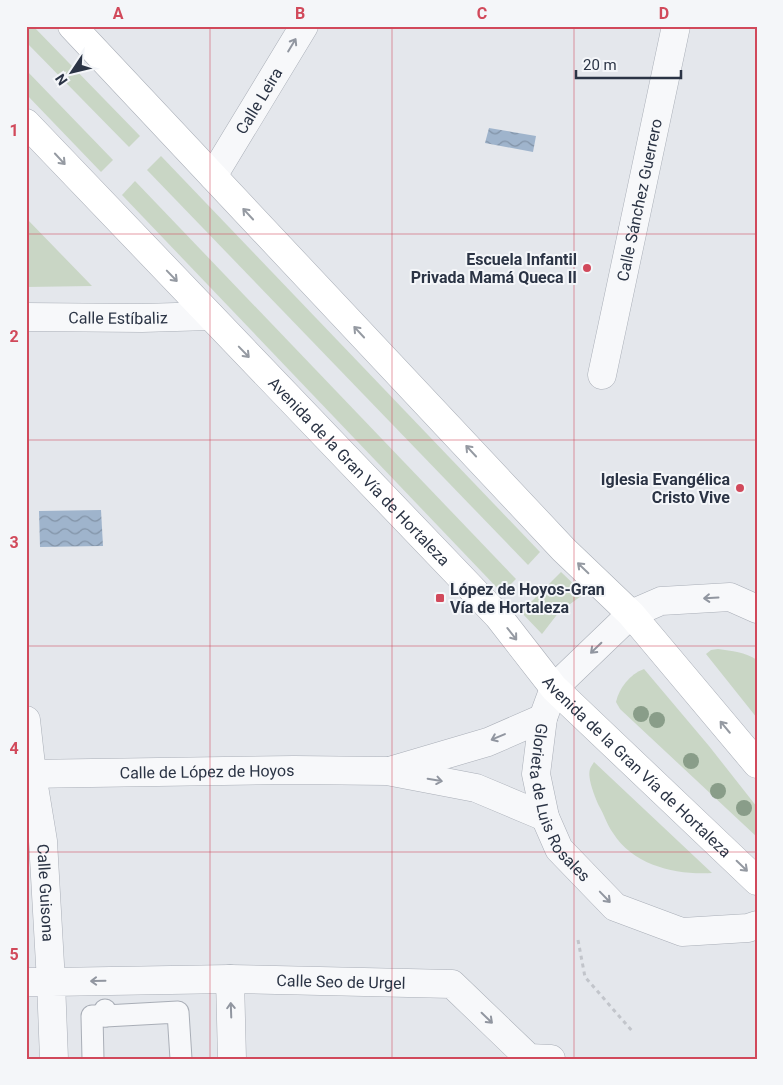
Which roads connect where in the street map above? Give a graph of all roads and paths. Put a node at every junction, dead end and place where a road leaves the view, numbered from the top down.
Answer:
1 (72, 26) edge
2 (304, 26) edge
3 (676, 26) edge
4 (26, 123) edge
5 (213, 176) junction
6 (210, 316) junction
7 (26, 317) edge
8 (602, 375) dead end
9 (757, 609) edge
10 (631, 614) junction
11 (554, 688) junction
12 (542, 718) junction
13 (26, 720) edge
14 (757, 764) edge
15 (388, 771) junction
16 (29, 774) edge
17 (545, 817) junction
18 (757, 881) edge
19 (757, 925) edge
20 (578, 940) dead end
21 (230, 979) junction
22 (39, 982) edge
23 (633, 1032) dead end
24 (54, 1059) edge
25 (92, 1059) edge
26 (181, 1059) edge
27 (232, 1059) edge
28 (552, 1059) edge

1 - 5 main road
5 -> 2 street, Calle Leira
3 - 8 street, Calle Sánchez Guerrero
4 -> 6 main road, Avenida de la Gran Vía de Hortaleza
10 -> 5 main road
6 - 7 street, Calle Estíbaliz
6 -> 11 main road, Avenida de la Gran Vía de Hortaleza
9 -> 10 street, Glorieta de Luis Rosales
10 -> 11 street, Glorieta de Luis Rosales
14 -> 10 main road
11 - 12 street, Glorieta de Luis Rosales
11 -> 18 main road, Avenida de la Gran Vía de Hortaleza
12 -> 15 street, Calle de López de Hoyos
12 - 17 street, Glorieta de Luis Rosales
13 - 16 street, Calle Guisona
15 - 16 street, Calle de López de Hoyos
15 -> 17 street, Calle de López de Hoyos
16 - 22 street, Calle Guisona
17 -> 19 street, Glorieta de Luis Rosales
20 - 23 path
21 -> 22 street, Calle Seo de Urgel
27 -> 21 street
21 -> 28 street, Calle Seo de Urgel
22 - 24 street, Calle Guisona
25 - 26 street

